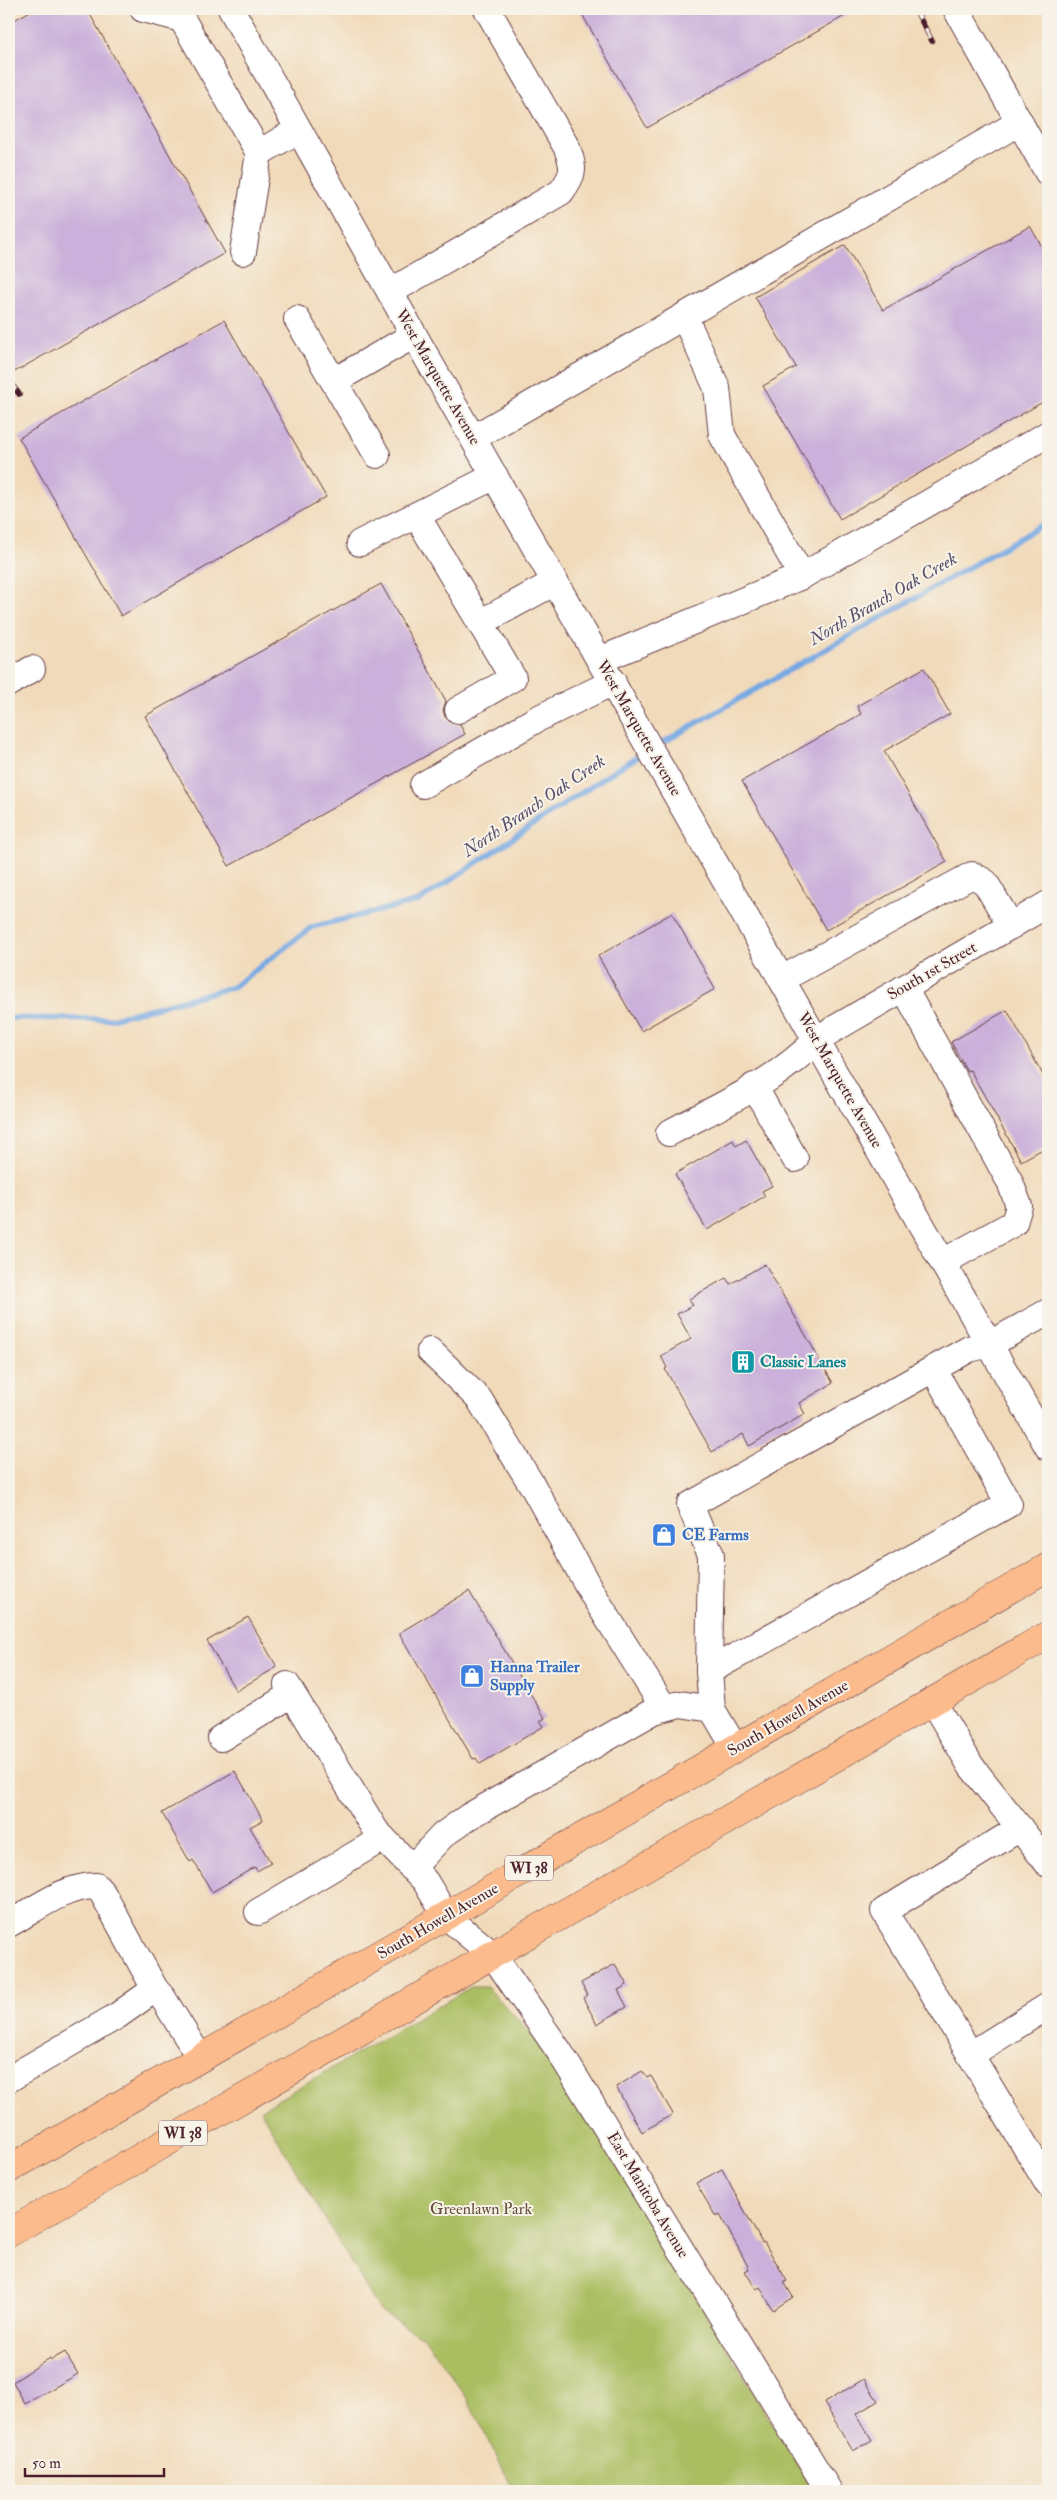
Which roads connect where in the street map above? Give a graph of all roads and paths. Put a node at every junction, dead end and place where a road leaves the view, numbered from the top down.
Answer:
1 (143, 9) edge
2 (231, 9) edge
3 (487, 9) edge
4 (956, 9) edge
5 (190, 14) edge
6 (1020, 122) junction
7 (298, 130) junction
8 (259, 153) junction
9 (1048, 172) edge
10 (243, 252) dead end
11 (390, 292) junction
12 (684, 316) junction
13 (297, 319) dead end
14 (414, 335) junction
15 (334, 381) junction
16 (1048, 434) edge
17 (473, 438) junction
18 (377, 455) dead end
19 (495, 476) junction
20 (418, 516) junction
21 (360, 543) dead end
22 (802, 576) junction
23 (555, 582) junction
24 (482, 622) junction
25 (32, 669) dead end
26 (607, 671) junction
27 (9, 683) edge
28 (458, 710) dead end
29 (423, 785) dead end
30 (1048, 904) edge
31 (1011, 926) junction
32 (782, 979) junction
33 (904, 988) junction
34 (816, 1039) junction
35 (754, 1086) junction
36 (669, 1134) dead end
37 (795, 1159) dead end
38 (943, 1262) junction
39 (1048, 1312) edge
40 (990, 1344) junction
41 (430, 1351) dead end
42 (934, 1370) junction
43 (1048, 1446) edge
44 (1048, 1566) edge
45 (1048, 1635) edge
46 (709, 1672) junction
47 (933, 1702) junction
48 (664, 1708) junction
49 (712, 1709) junction
50 (221, 1738) dead end
51 (735, 1748) junction
52 (1020, 1828) junction
53 (382, 1838) junction
54 (1048, 1864) edge
55 (412, 1868) junction
56 (258, 1912) dead end
57 (446, 1916) junction
58 (9, 1924) edge
59 (493, 1955) junction
60 (155, 1989) junction
61 (1048, 2006) edge
62 (970, 2055) junction
63 (200, 2058) junction
64 (9, 2079) edge
65 (9, 2169) edge
66 (1048, 2184) edge
67 (9, 2233) edge
68 (829, 2491) edge

1 - 5 street
2 - 7 street, West Marquette Avenue
3 - 11 street
4 - 6 street
5 - 8 street
6 - 9 street
6 - 12 street
7 - 8 street
7 - 11 street, West Marquette Avenue
8 - 10 street
11 - 14 street, West Marquette Avenue
12 - 17 street
12 - 22 street
13 - 15 street
14 - 15 street
14 - 17 street, West Marquette Avenue
15 - 18 street
16 - 22 street
17 - 19 street, West Marquette Avenue
19 - 20 street
19 - 23 street, West Marquette Avenue
20 - 21 street
20 - 24 street
22 - 26 street
23 - 24 street
23 - 26 street, West Marquette Avenue
24 - 28 street
25 - 27 street
26 - 29 street
26 - 32 street, West Marquette Avenue
30 - 31 street, South 1st Street
31 - 32 street
31 - 33 street, South 1st Street
32 - 34 street, West Marquette Avenue
33 - 34 street, South 1st Street
33 - 38 street
34 - 35 street, South 1st Street
34 - 38 street, West Marquette Avenue
35 - 36 street, South 1st Street
35 - 37 street
38 - 40 street, West Marquette Avenue
39 - 40 street
40 - 42 street
40 - 43 street, West Marquette Avenue
41 - 48 street
42 - 46 street
42 - 46 street
44 - 51 main road, South Howell Avenue / WI 38
45 - 47 main road, WI 38
46 - 49 street
47 - 52 street
47 - 59 main road, WI 38
48 - 49 street
48 - 55 street
49 - 51 street
50 - 53 street, East Manitoba Avenue
51 - 57 main road, South Howell Avenue / WI 38
52 - 54 street
52 - 62 street
53 - 55 street, East Manitoba Avenue
53 - 56 street
55 - 57 street, East Manitoba Avenue
57 - 59 street, East Manitoba Avenue
57 - 63 main road, South Howell Avenue / WI 38
58 - 60 street
59 - 67 main road, WI 38
59 - 68 street, East Manitoba Avenue
60 - 63 street
60 - 64 street
61 - 62 street
62 - 66 street
63 - 65 main road, South Howell Avenue / WI 38

